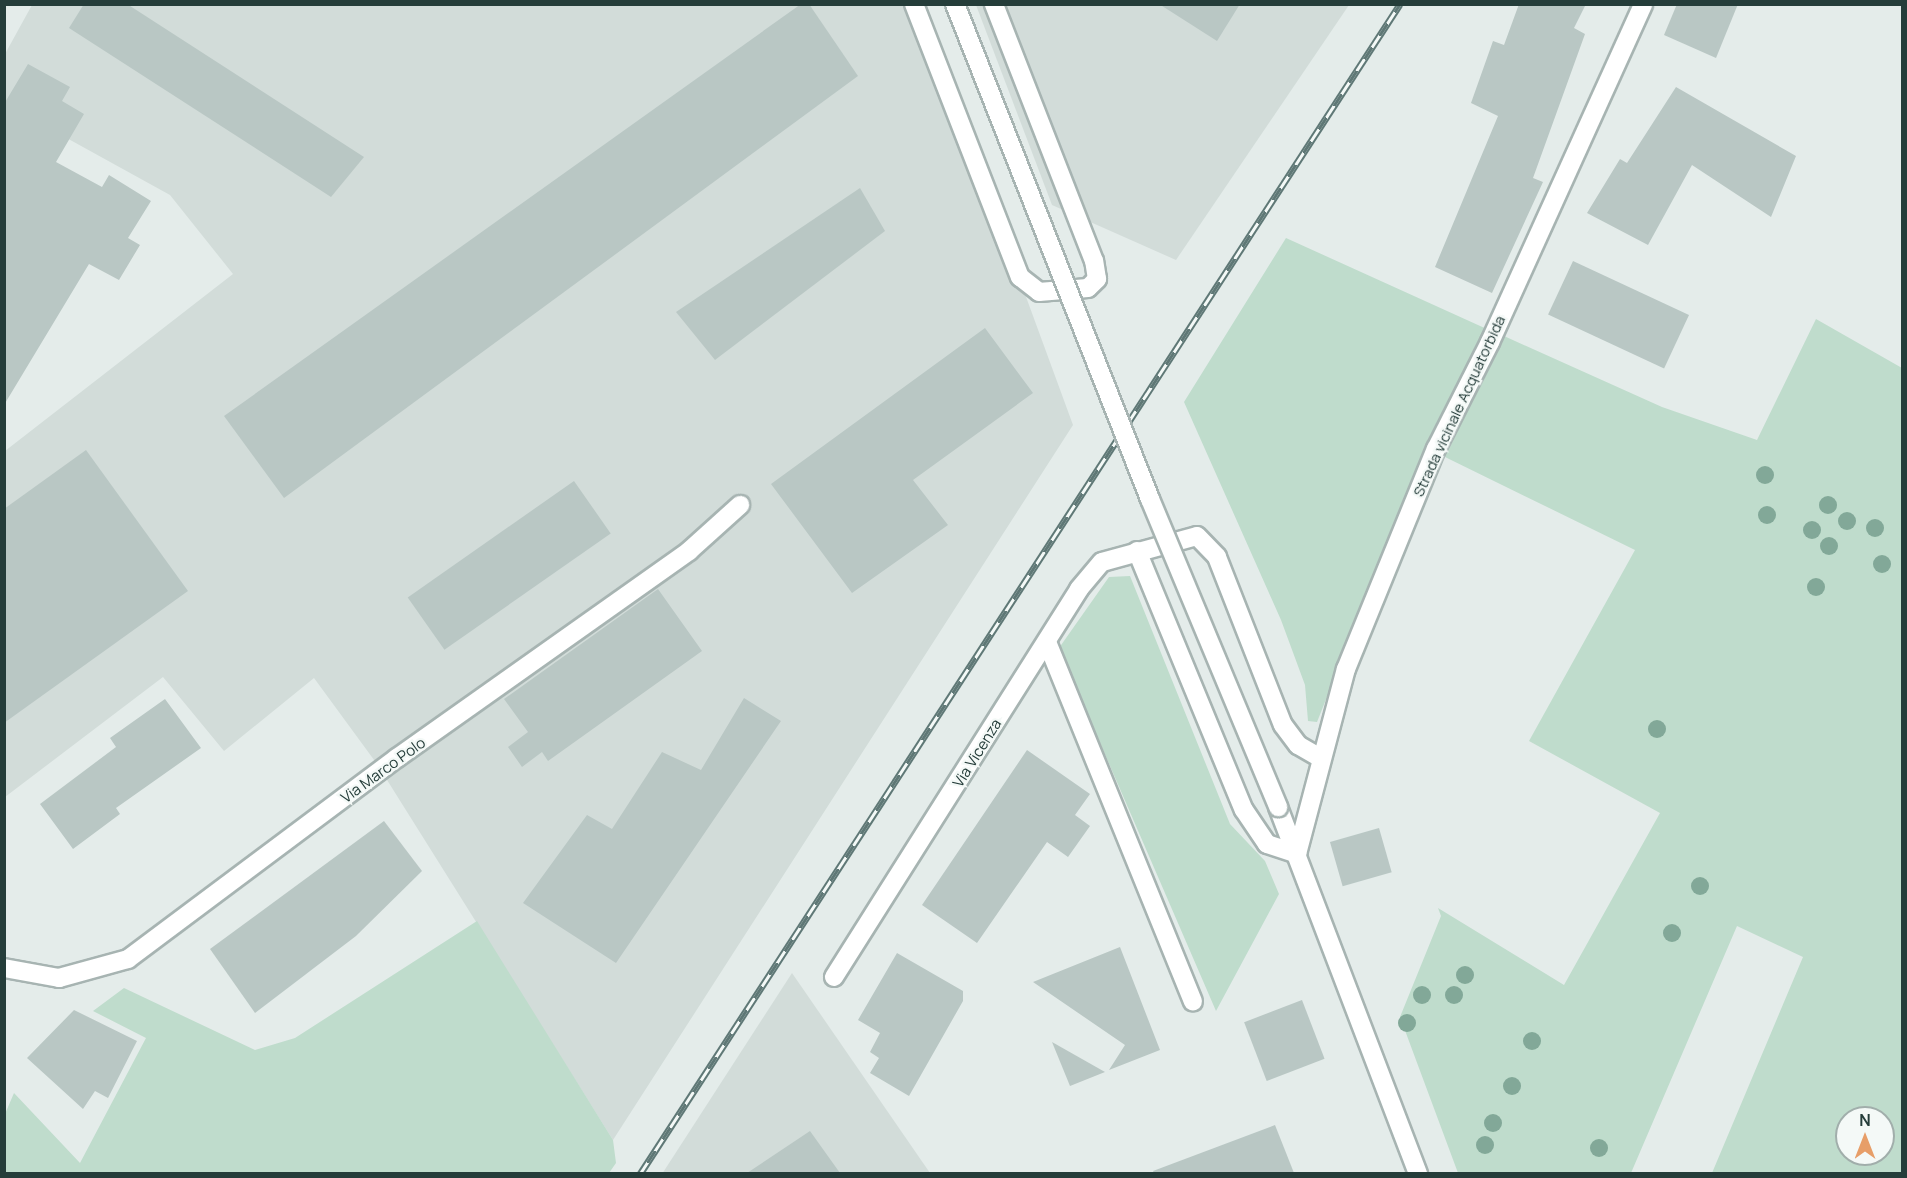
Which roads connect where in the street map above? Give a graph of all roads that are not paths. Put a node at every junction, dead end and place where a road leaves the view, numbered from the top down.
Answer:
1 (914, 4) edge
2 (954, 4) edge
3 (994, 4) edge
4 (1643, 4) edge
5 (740, 505) dead end
6 (1137, 551) junction
7 (1047, 642) junction
8 (1319, 758) junction
9 (1297, 854) junction
10 (4, 968) edge
11 (834, 977) dead end
12 (1193, 1002) dead end
13 (1418, 1173) edge

1 - 3 street
2 - 9 street, bridge
4 - 8 street, Strada vicinale Acquatorbida
5 - 10 street, Via Marco Polo
6 - 7 street, Via Vicenza
6 - 8 street, Via Vicenza
6 - 9 street
7 - 11 street, Via Vicenza
7 - 12 street
8 - 9 street, Strada vicinale Acquatorbida
9 - 13 street

